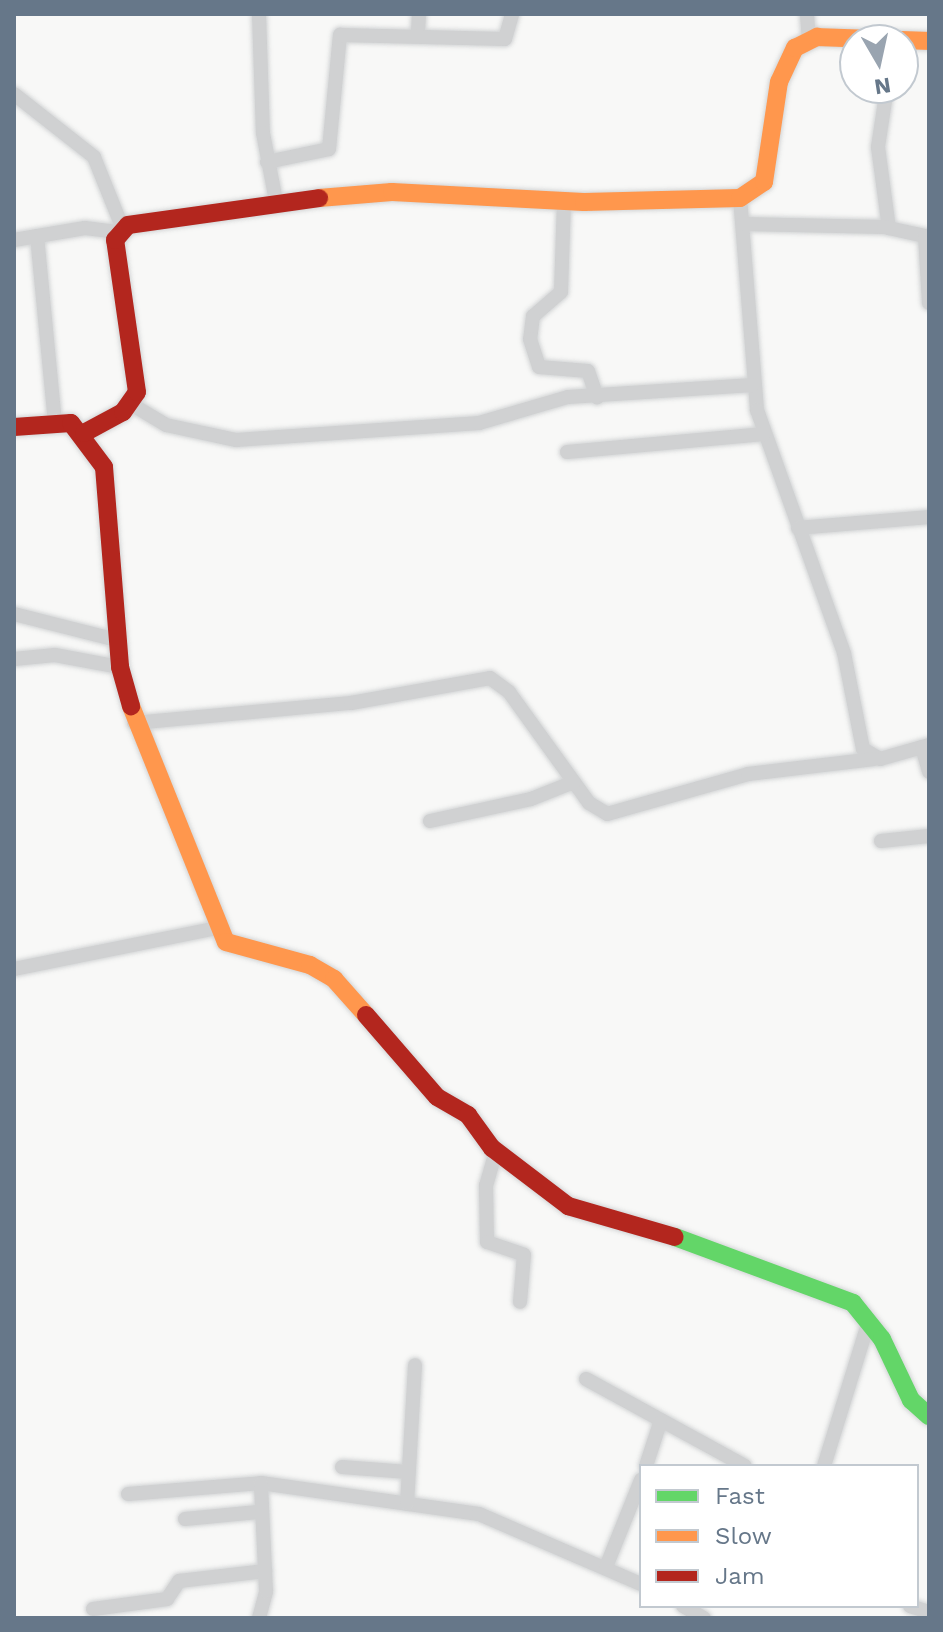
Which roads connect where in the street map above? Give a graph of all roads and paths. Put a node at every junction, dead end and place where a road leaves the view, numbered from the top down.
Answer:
1 (259, 14) edge
2 (419, 14) edge
3 (512, 14) edge
4 (807, 14) edge
5 (418, 32) junction
6 (809, 40) junction
7 (839, 40) edge
8 (14, 94) edge
9 (885, 104) edge
10 (267, 162) junction
11 (740, 198) junction
12 (276, 201) junction
13 (564, 201) junction
14 (743, 224) junction
15 (889, 228) junction
16 (121, 230) junction
17 (37, 236) junction
18 (927, 237) edge
19 (14, 240) edge
20 (929, 303) edge
21 (753, 385) junction
22 (597, 397) junction
23 (131, 404) junction
24 (55, 422) junction
25 (14, 427) edge
26 (84, 433) junction
27 (764, 434) junction
28 (567, 452) dead end
29 (929, 517) edge
30 (798, 528) junction
31 (14, 614) edge
32 (117, 640) junction
33 (14, 659) edge
34 (120, 667) junction
35 (134, 723) junction
36 (926, 746) edge
37 (874, 759) junction
38 (929, 772) edge
39 (574, 782) junction
40 (430, 821) dead end
41 (929, 836) edge
42 (881, 841) dead end
43 (218, 928) junction
44 (14, 969) edge
45 (496, 1151) junction
46 (520, 1302) dead end
47 (869, 1321) junction
48 (415, 1365) dead end
49 (586, 1379) dead end
50 (929, 1416) edge
51 (660, 1423) junction
52 (647, 1464) edge
53 (741, 1464) edge
54 (825, 1464) edge
55 (342, 1467) dead end
56 (408, 1472) junction
57 (261, 1483) junction
58 (639, 1485) edge
59 (128, 1494) dead end
60 (407, 1504) junction
61 (258, 1512) junction
62 (185, 1519) dead end
63 (606, 1567) junction
64 (265, 1571) junction
65 (639, 1583) edge
66 (686, 1608) edge
67 (93, 1609) dead end
68 (259, 1618) edge
69 (704, 1618) edge

1 - 10 street
2 - 5 street
3 - 5 street
4 - 6 street
5 - 10 street
6 - 7 street
6 - 11 street
8 - 16 street
9 - 15 street
10 - 12 street
11 - 13 street
11 - 14 street
12 - 13 street
12 - 16 street
13 - 22 street
14 - 15 street
14 - 21 street
15 - 18 street
16 - 17 street
16 - 23 street
17 - 19 street
17 - 24 street
18 - 20 street
21 - 22 street
21 - 27 street
22 - 23 street
23 - 26 street
24 - 25 street
24 - 26 street
26 - 32 street
27 - 28 street
27 - 30 street
29 - 30 street
30 - 37 street
31 - 32 street
32 - 34 street
33 - 34 street
34 - 35 street
35 - 39 street
35 - 43 street
36 - 37 street
36 - 38 street
37 - 39 street
39 - 40 street
41 - 42 street
43 - 44 street
43 - 45 street
45 - 46 street
45 - 47 street
47 - 50 street
47 - 54 street
48 - 56 street
49 - 51 street
51 - 52 street
51 - 53 street
55 - 56 street
56 - 60 street
57 - 59 street
57 - 60 street
57 - 61 street
58 - 63 street
60 - 63 street
61 - 62 street
61 - 64 street
63 - 65 street
64 - 67 street
64 - 68 street
66 - 69 street

